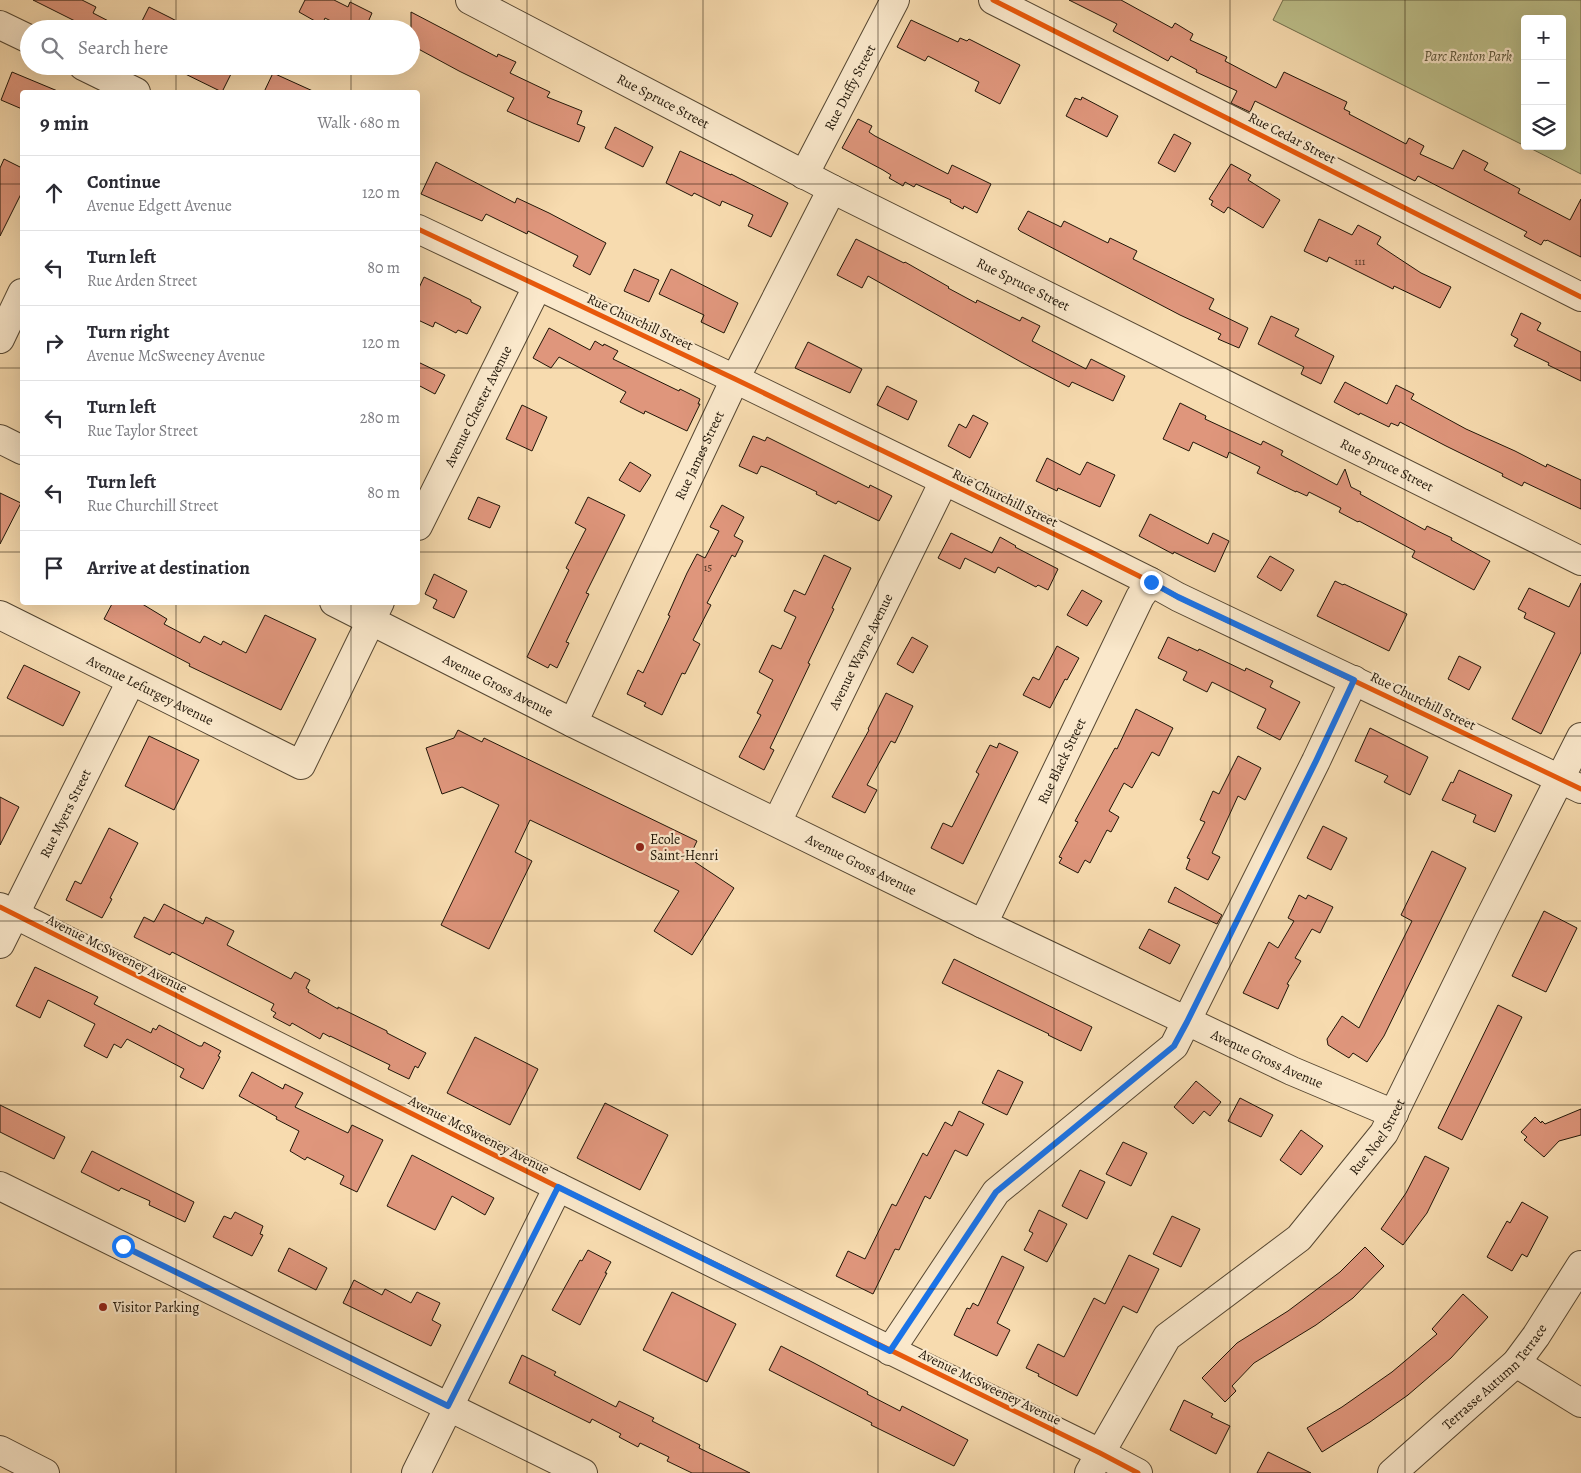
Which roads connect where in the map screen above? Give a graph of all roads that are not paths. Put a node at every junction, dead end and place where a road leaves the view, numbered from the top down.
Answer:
1 (470, 0) edge
2 (894, 0) edge
3 (993, 0) edge
4 (1031, 8) edge
5 (0, 25) edge
6 (20, 35) edge
7 (100, 75) edge
8 (127, 90) edge
9 (804, 175) junction
10 (832, 190) junction
11 (420, 230) edge
12 (537, 287) junction
13 (20, 297) edge
14 (1581, 297) edge
15 (0, 340) edge
16 (735, 379) junction
17 (0, 439) edge
18 (20, 449) edge
19 (944, 481) junction
20 (420, 522) edge
21 (1581, 560) edge
22 (1146, 589) junction
23 (348, 605) edge
24 (375, 611) edge
25 (0, 615) edge
26 (1354, 680) junction
27 (131, 681) junction
28 (573, 723) junction
29 (1581, 737) edge
30 (1570, 784) edge
31 (777, 822) junction
32 (7, 911) edge
33 (983, 924) junction
34 (0, 944) edge
35 (1187, 1022) junction
36 (1394, 1114) junction
37 (0, 1186) edge
38 (558, 1187) junction
39 (1581, 1265) edge
40 (890, 1351) junction
41 (1516, 1363) junction
42 (1581, 1402) edge
43 (448, 1406) junction
44 (0, 1450) edge
45 (1095, 1463) edge
46 (45, 1473) edge
47 (416, 1473) edge
48 (583, 1473) edge
49 (1138, 1473) edge
50 (1392, 1473) edge

1 - 9 street, Rue Spruce Street
2 - 9 street, Rue Duffy Street
3 - 4 street, Rue Cedar Street
4 - 14 street, Rue Cedar Street
5 - 6 street
7 - 8 street
9 - 10 street, Rue Spruce Street
10 - 16 street, Rue James Street
10 - 21 street, Rue Spruce Street
11 - 12 street, Rue Churchill Street
12 - 16 street, Rue Churchill Street
12 - 20 street, Avenue Chester Avenue
13 - 15 street
16 - 19 street, Rue Churchill Street
16 - 28 street, Rue James Street
17 - 18 street
19 - 22 street, Rue Churchill Street
19 - 31 street, Avenue Wayne Avenue
22 - 26 street, Rue Churchill Street
22 - 33 street, Rue Black Street
23 - 24 street, Avenue Gross Avenue
24 - 27 street, Avenue Lefurgey Avenue
24 - 28 street, Avenue Gross Avenue
25 - 27 street, Avenue Lefurgey Avenue
26 - 30 street, Rue Churchill Street
26 - 35 street
27 - 32 street, Rue Myers Street
28 - 31 street, Avenue Gross Avenue
29 - 30 street, Rue Noel Street
30 - 36 street, Rue Noel Street
31 - 33 street, Avenue Gross Avenue
32 - 34 street, Rue Myers Street
32 - 38 street, Avenue McSweeney Avenue
33 - 35 street, Avenue Gross Avenue
35 - 36 street, Avenue Gross Avenue
35 - 40 street
36 - 45 street, Rue Noel Street
37 - 43 street
38 - 40 street, Avenue McSweeney Avenue
38 - 43 street
39 - 41 street, Terrasse Autumn Terrace
40 - 45 street, Avenue McSweeney Avenue
41 - 42 street
41 - 50 street, Terrasse Autumn Terrace
43 - 47 street
43 - 48 street
44 - 46 street
45 - 49 street, Avenue McSweeney Avenue

